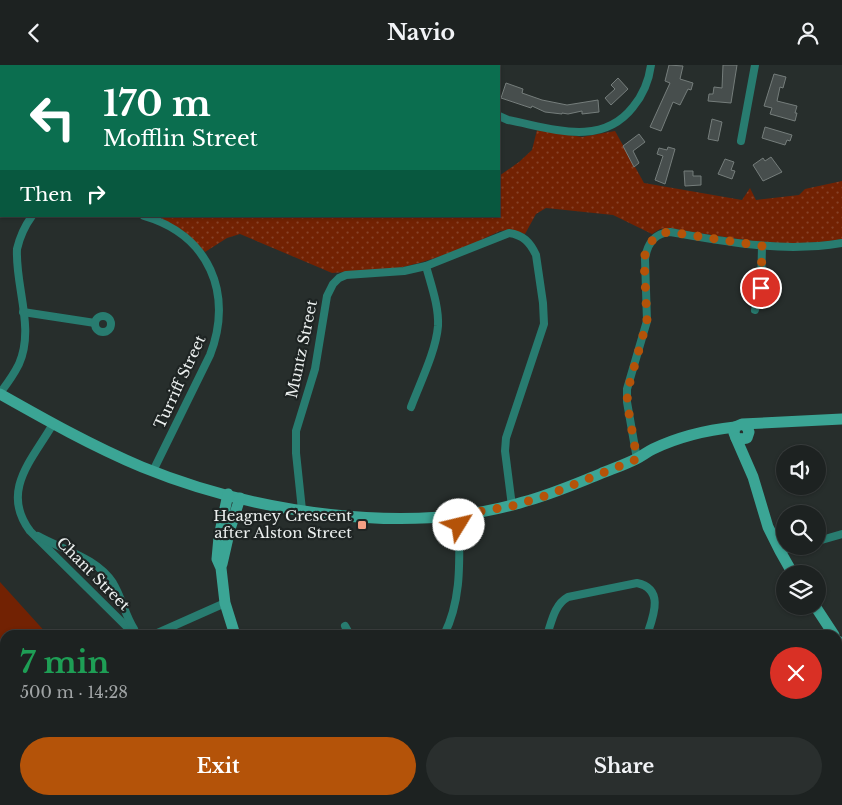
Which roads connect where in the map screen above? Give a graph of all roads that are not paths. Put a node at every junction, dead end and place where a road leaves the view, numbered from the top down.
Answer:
1 (651, 65) edge
2 (755, 65) edge
3 (500, 116) edge
4 (741, 141) dead end
5 (31, 217) edge
6 (146, 217) edge
7 (842, 243) edge
8 (762, 246) junction
9 (426, 266) junction
10 (755, 310) dead end
11 (23, 312) junction
12 (95, 323) dead end
13 (0, 394) edge
14 (411, 407) dead end
15 (842, 419) edge
16 (776, 422) junction
17 (53, 424) junction
18 (737, 431) junction
19 (748, 435) junction
20 (637, 459) junction
21 (153, 471) junction
22 (753, 477) junction
23 (228, 494) junction
24 (240, 498) junction
25 (512, 506) junction
26 (302, 510) junction
27 (459, 515) junction
28 (30, 531) junction
29 (842, 534) edge
30 (826, 539) edge
31 (776, 542) edge
32 (221, 568) junction
33 (225, 603) junction
34 (821, 615) edge
35 (345, 626) dead end
36 (130, 630) edge
37 (135, 630) edge
38 (165, 630) edge
39 (233, 630) edge
40 (347, 630) edge
41 (446, 630) edge
42 (550, 630) edge
43 (648, 630) edge
44 (831, 630) edge

1 - 3 street
2 - 4 street
5 - 11 street
6 - 21 street, Turriff Street
7 - 8 street
8 - 10 street
8 - 20 street
9 - 14 street
9 - 25 street, Muntz Street
9 - 26 street, Muntz Street
11 - 12 street
11 - 13 street
13 - 17 street
15 - 16 street
16 - 18 street
16 - 19 street
17 - 21 street
17 - 28 street, Chant Street
18 - 19 street
18 - 20 street
18 - 22 street
19 - 22 street
20 - 25 street
21 - 23 street
22 - 31 street
23 - 24 street
23 - 32 street
24 - 26 street
24 - 32 street
25 - 27 street
26 - 27 street
27 - 41 street
28 - 36 street, Chant Street
28 - 37 street, Chant Street
29 - 30 street
32 - 33 street
33 - 38 street
33 - 39 street
34 - 44 street
35 - 40 street
42 - 43 street

